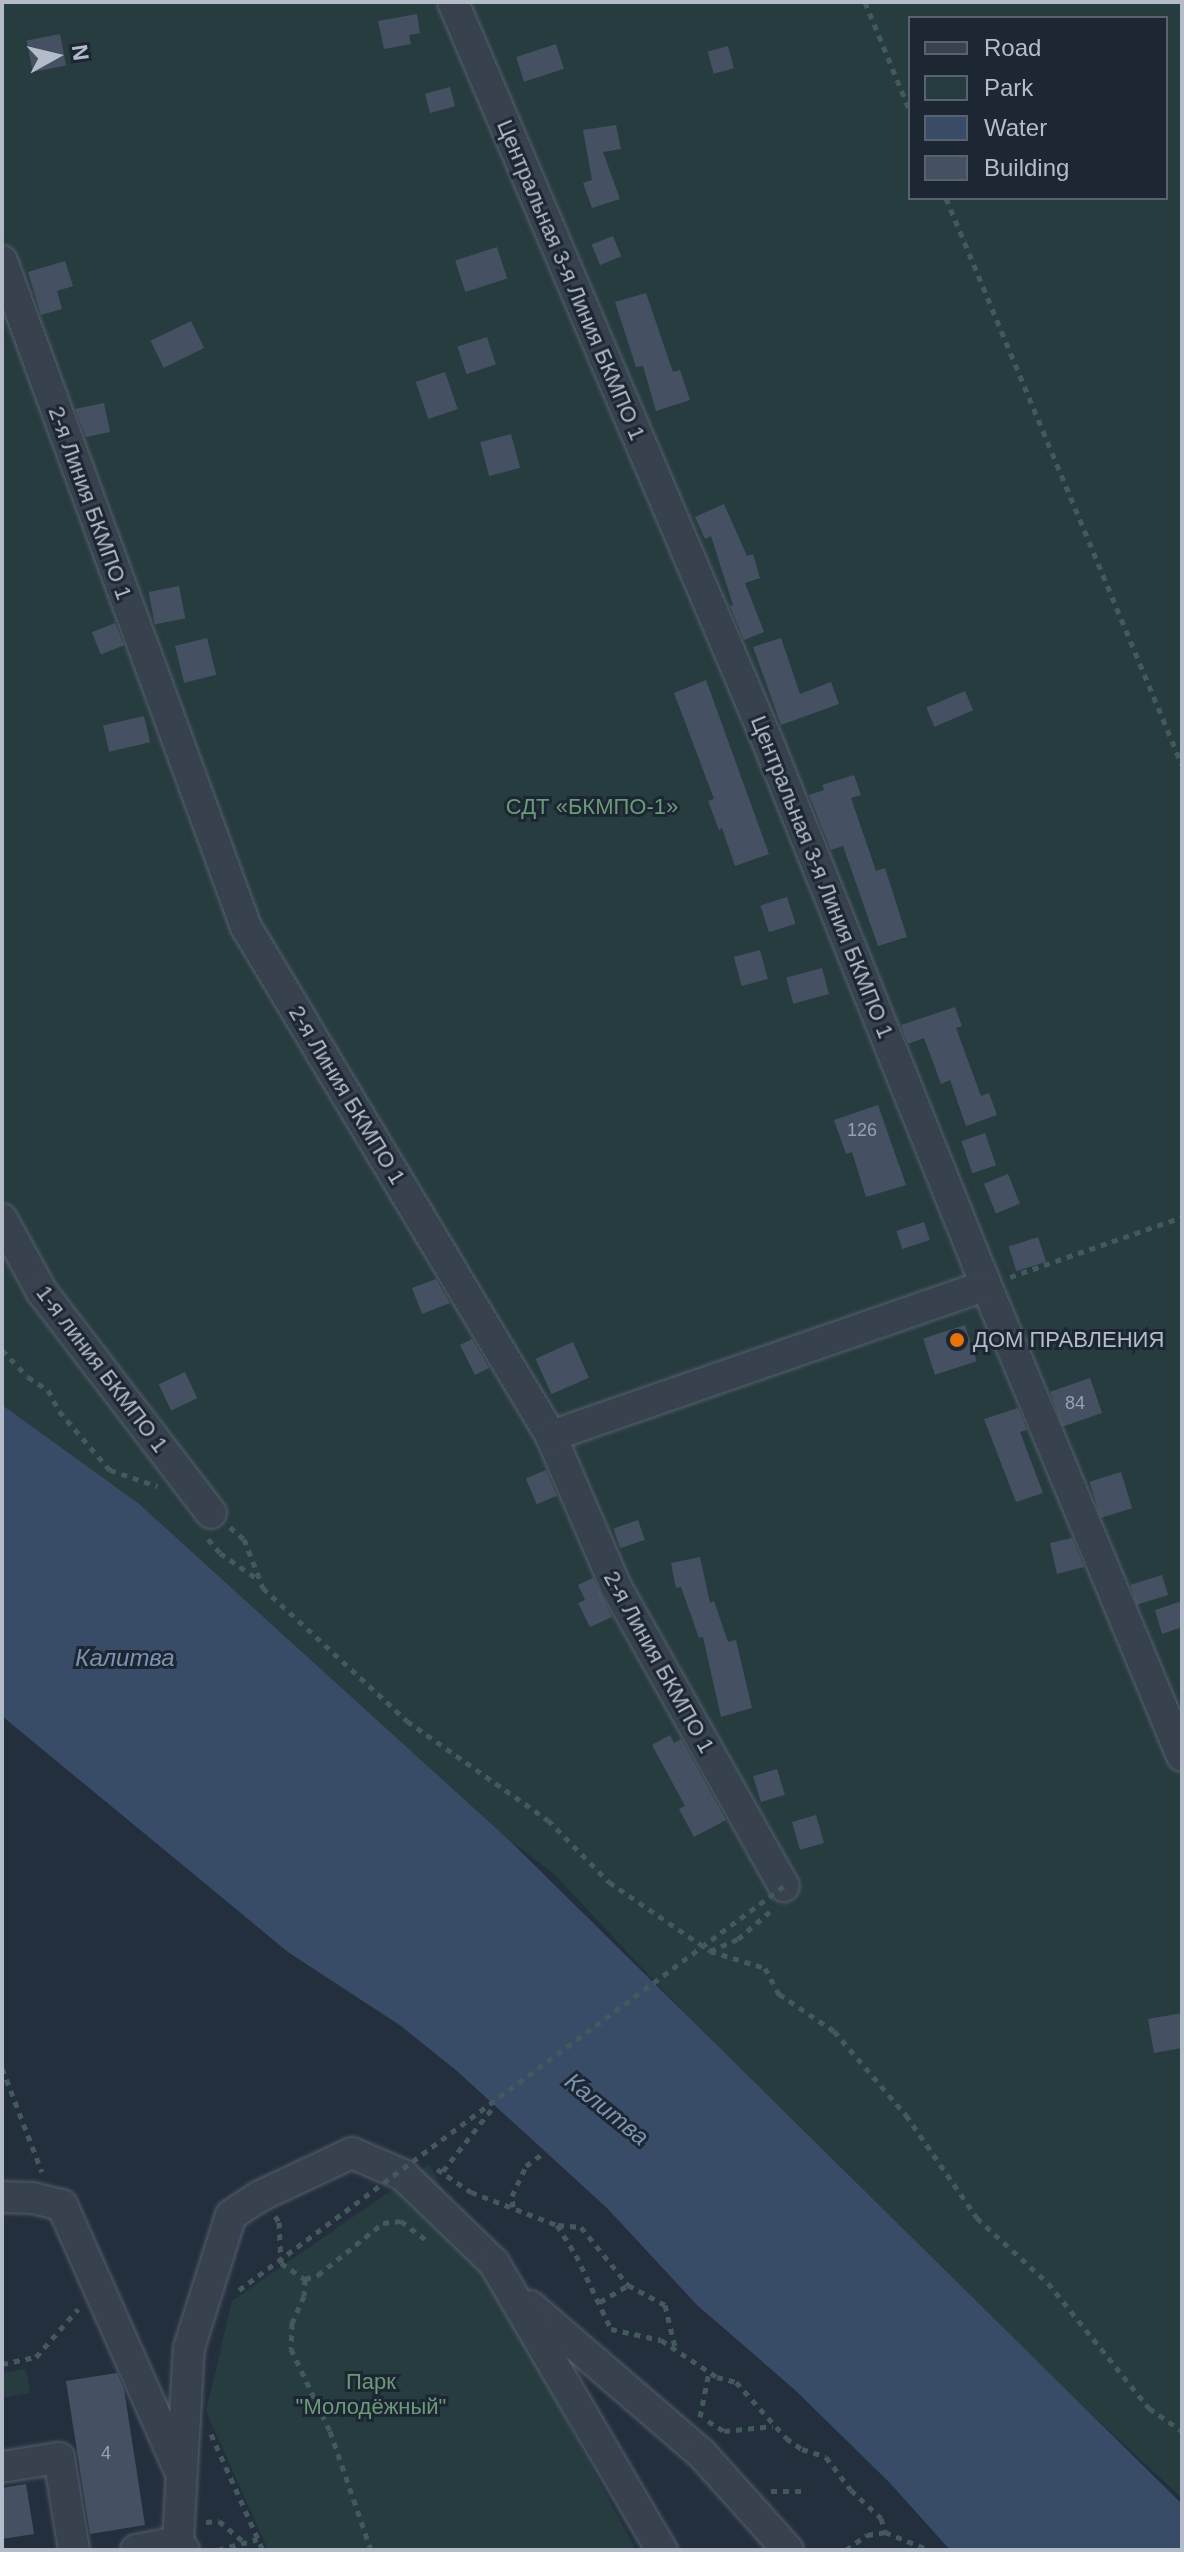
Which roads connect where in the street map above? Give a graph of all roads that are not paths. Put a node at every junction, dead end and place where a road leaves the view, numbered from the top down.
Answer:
1 (453, 2) edge
2 (2, 261) edge
3 (2, 1219) edge
4 (986, 1285) junction
5 (551, 1436) junction
6 (206, 1522) road end
7 (1182, 1756) edge
8 (781, 1896) road end
9 (2, 2197) edge
10 (513, 2292) junction
11 (2, 2467) edge
12 (180, 2473) junction
13 (186, 2539) edge
14 (74, 2550) edge
15 (136, 2550) edge
16 (662, 2550) edge
17 (788, 2550) edge

1 - 4 street, Центральная 3-я Линия БКМПО 1
2 - 5 street, 2-я Линия БКМПО 1
3 - 6 street, 1-я линия БКМПО 1
4 - 5 street
4 - 7 street, Центральная 3-я Линия БКМПО 1
5 - 8 street, 2-я Линия БКМПО 1
9 - 12 street
10 - 12 street
10 - 16 street
10 - 17 street
11 - 14 street
12 - 13 street
13 - 15 street

